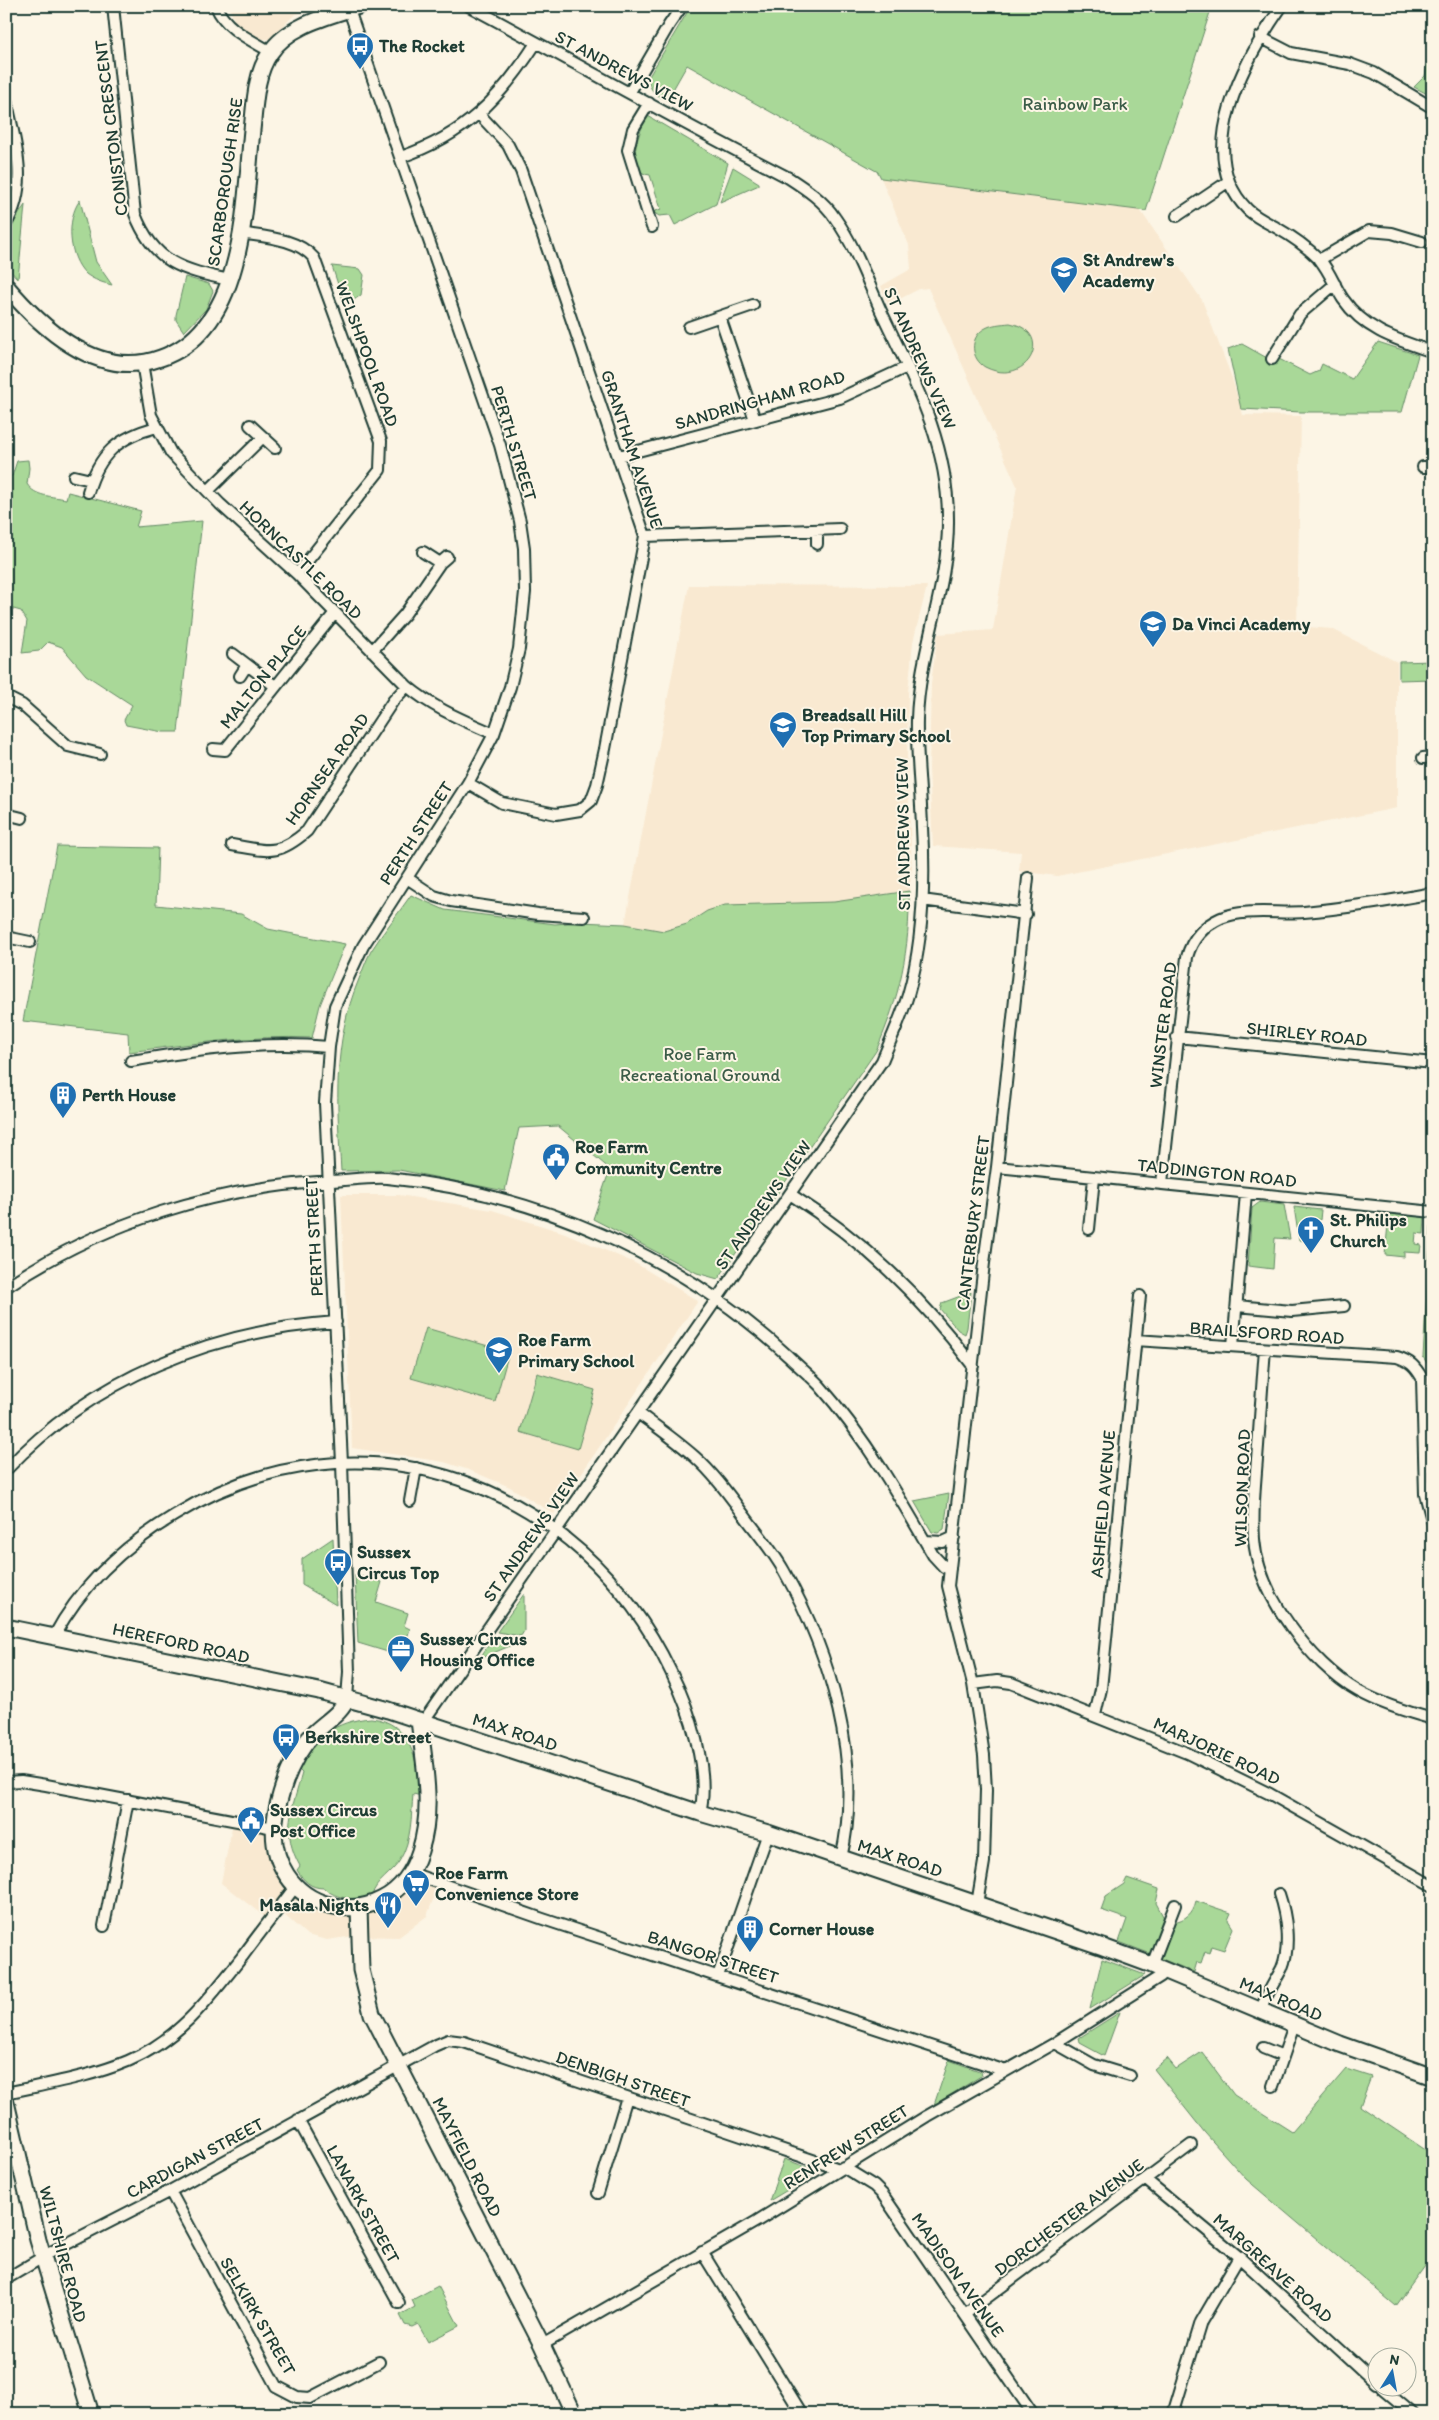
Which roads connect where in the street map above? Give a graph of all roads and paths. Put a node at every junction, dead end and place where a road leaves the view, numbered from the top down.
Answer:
1 (113, 6) edge
2 (216, 6) edge
3 (468, 6) edge
4 (682, 6) edge
5 (1282, 6) edge
6 (354, 8) edge
7 (1260, 37) junction
8 (536, 42) junction
9 (271, 52) junction
10 (630, 92) junction
11 (6, 99) edge
12 (649, 103) junction
13 (1433, 108) edge
14 (479, 114) junction
15 (400, 157) junction
16 (1229, 181) junction
17 (1176, 216) dead end
18 (6, 224) edge
19 (652, 227) dead end
20 (240, 233) junction
21 (1422, 242) dead end
22 (1319, 260) junction
23 (230, 280) junction
24 (1335, 284) junction
25 (6, 287) edge
26 (753, 305) dead end
27 (720, 317) junction
28 (689, 327) dead end
29 (1433, 352) edge
30 (1272, 359) dead end
31 (142, 363) junction
32 (908, 367) junction
33 (755, 420) junction
34 (250, 424) dead end
35 (157, 427) junction
36 (263, 437) junction
37 (275, 448) dead end
38 (618, 456) junction
39 (74, 476) dead end
40 (91, 480) junction
41 (208, 491) junction
42 (88, 492) dead end
43 (817, 530) junction
44 (840, 530) dead end
45 (645, 536) junction
46 (817, 544) dead end
47 (423, 552) dead end
48 (297, 574) junction
49 (334, 614) junction
50 (372, 651) junction
51 (233, 654) dead end
52 (247, 665) junction
53 (240, 676) dead end
54 (275, 686) junction
55 (407, 686) junction
56 (6, 697) edge
57 (494, 734) junction
58 (213, 749) dead end
59 (100, 754) dead end
60 (468, 783) junction
61 (6, 814) edge
62 (22, 818) dead end
63 (232, 845) dead end
64 (408, 878) junction
65 (1028, 878) dead end
66 (1433, 893) edge
67 (922, 900) junction
68 (566, 905) dead end
69 (1026, 914) junction
70 (566, 916) junction
71 (584, 918) dead end
72 (6, 937) edge
73 (30, 942) dead end
74 (1177, 1037) junction
75 (329, 1046) junction
76 (130, 1061) dead end
77 (1433, 1063) edge
78 (997, 1167) junction
79 (1094, 1178) junction
80 (327, 1181) junction
81 (1162, 1184) junction
82 (1246, 1193) junction
83 (790, 1194) junction
84 (1433, 1212) edge
85 (1089, 1229) dead end
86 (6, 1287) edge
87 (1140, 1296) dead end
88 (718, 1299) junction
89 (1236, 1306) junction
90 (1344, 1306) dead end
91 (336, 1322) junction
92 (1135, 1340) junction
93 (1233, 1346) junction
94 (1265, 1349) junction
95 (973, 1366) junction
96 (638, 1413) junction
97 (342, 1463) junction
98 (416, 1468) junction
99 (6, 1470) edge
100 (410, 1500) dead end
101 (1433, 1524) edge
102 (556, 1530) junction
103 (954, 1537) junction
104 (924, 1541) junction
105 (950, 1569) junction
106 (6, 1627) edge
107 (54, 1636) junction
108 (973, 1684) junction
109 (347, 1698) junction
110 (1095, 1715) junction
111 (1433, 1719) edge
112 (421, 1721) junction
113 (6, 1782) edge
114 (128, 1800) junction
115 (700, 1813) junction
116 (274, 1828) junction
117 (768, 1834) junction
118 (841, 1858) junction
119 (411, 1873) junction
120 (1433, 1886) edge
121 (295, 1887) junction
122 (1279, 1894) dead end
123 (977, 1904) junction
124 (1175, 1904) dead end
125 (360, 1908) junction
126 (104, 1926) dead end
127 (1158, 1968) junction
128 (718, 1976) junction
129 (1261, 2010) junction
130 (1294, 2025) junction
131 (1056, 2043) junction
132 (1262, 2048) dead end
133 (1283, 2056) junction
134 (399, 2065) junction
135 (1006, 2070) junction
136 (1130, 2076) dead end
137 (1433, 2077) edge
138 (1273, 2086) dead end
139 (6, 2093) edge
140 (627, 2097) junction
141 (6, 2102) edge
142 (298, 2120) junction
143 (1191, 2145) dead end
144 (841, 2168) junction
145 (1146, 2180) junction
146 (170, 2191) junction
147 (598, 2193) dead end
148 (702, 2252) junction
149 (1239, 2257) junction
150 (43, 2258) junction
151 (6, 2280) edge
152 (399, 2303) dead end
153 (965, 2314) junction
154 (542, 2345) junction
155 (379, 2362) dead end
156 (1366, 2373) edge
157 (1394, 2398) edge
158 (91, 2414) edge
159 (574, 2414) edge
160 (802, 2414) edge
161 (1033, 2414) edge
162 (1173, 2414) edge
163 (1413, 2414) edge

1 - 23 street, CONISTON CRESCENT
2 - 9 street
3 - 8 street, ST ANDREWS VIEW
4 - 10 street
5 - 7 street
6 - 9 street, SCARBOROUGH RISE
6 - 15 street, PERTH STREET
7 - 13 street
7 - 16 street
8 - 10 street, ST ANDREWS VIEW
8 - 14 street
9 - 20 street, SCARBOROUGH RISE
10 - 12 street, ST ANDREWS VIEW
11 - 18 street
12 - 19 street
12 - 32 street, ST ANDREWS VIEW
14 - 15 street
14 - 38 street, GRANTHAM AVENUE
15 - 57 street, PERTH STREET
16 - 17 street
16 - 22 street
20 - 23 street, SCARBOROUGH RISE
20 - 48 street, WELSHPOOL ROAD
21 - 22 street
22 - 24 street
23 - 31 street, SCARBOROUGH RISE
24 - 29 street
24 - 30 street
25 - 31 street, SCARBOROUGH RISE
26 - 27 street
27 - 28 street
27 - 33 street
31 - 35 street, HORNCASTLE ROAD
32 - 33 street, SANDRINGHAM ROAD
32 - 67 street, ST ANDREWS VIEW
33 - 38 street, SANDRINGHAM ROAD
34 - 36 street
35 - 40 street
35 - 41 street, HORNCASTLE ROAD
36 - 37 street
36 - 41 street
38 - 45 street, GRANTHAM AVENUE
39 - 40 street
40 - 42 street
41 - 48 street, HORNCASTLE ROAD
43 - 44 street
43 - 45 street
43 - 46 street
45 - 60 street, GRANTHAM AVENUE
47 - 50 street
48 - 49 street, HORNCASTLE ROAD
49 - 50 street, HORNCASTLE ROAD
49 - 54 street, MALTON PLACE
50 - 55 street, HORNCASTLE ROAD
51 - 52 street
52 - 53 street
52 - 54 street
54 - 58 street, MALTON PLACE
55 - 57 street, HORNCASTLE ROAD
55 - 63 street, HORNSEA ROAD
56 - 59 street
57 - 60 street, PERTH STREET
60 - 64 street, PERTH STREET
61 - 62 street
64 - 70 street
64 - 75 street, PERTH STREET
65 - 69 street, CANTERBURY STREET
66 - 74 street, WINSTER ROAD
67 - 69 street
67 - 83 street, ST ANDREWS VIEW
68 - 70 street
69 - 78 street, CANTERBURY STREET
70 - 71 street
72 - 73 street
74 - 77 street, SHIRLEY ROAD
74 - 81 street, WINSTER ROAD
75 - 76 street
75 - 80 street, PERTH STREET
78 - 79 street, TADDINGTON ROAD
78 - 95 street, CANTERBURY STREET
79 - 81 street, TADDINGTON ROAD
79 - 85 street
80 - 86 street
80 - 88 street
80 - 91 street, PERTH STREET
81 - 82 street, TADDINGTON ROAD
82 - 84 street, TADDINGTON ROAD
82 - 89 street
83 - 88 street, ST ANDREWS VIEW
83 - 95 street
87 - 92 street, ASHFIELD AVENUE
88 - 96 street, ST ANDREWS VIEW
88 - 104 street
89 - 90 street
89 - 93 street
91 - 97 street, PERTH STREET
91 - 99 street
92 - 93 street, BRAILSFORD ROAD
92 - 110 street, ASHFIELD AVENUE
93 - 94 street, BRAILSFORD ROAD
94 - 101 street, BRAILSFORD ROAD
94 - 111 street, WILSON ROAD
95 - 103 street, CANTERBURY STREET
96 - 102 street, ST ANDREWS VIEW
96 - 118 street
97 - 98 street
97 - 107 street
97 - 109 street, PERTH STREET
98 - 100 street
98 - 102 street
102 - 112 street, ST ANDREWS VIEW
102 - 115 street
103 - 104 street
103 - 105 street, CANTERBURY STREET
104 - 105 street
105 - 108 street, CANTERBURY STREET
106 - 107 street, HEREFORD ROAD
107 - 109 street, HEREFORD ROAD
108 - 110 street, MARJORIE ROAD
108 - 123 street, CANTERBURY STREET
109 - 112 street, MAX ROAD
109 - 116 street
110 - 120 street, MARJORIE ROAD
112 - 115 street, MAX ROAD
112 - 119 street
113 - 114 street
114 - 116 street
114 - 126 street
115 - 117 street, MAX ROAD
116 - 121 street
117 - 118 street, MAX ROAD
117 - 128 street
118 - 123 street, MAX ROAD
119 - 125 street
119 - 128 street, BANGOR STREET
121 - 125 street
121 - 139 street
122 - 129 street
123 - 127 street, MAX ROAD
124 - 127 street
125 - 134 street, MAYFIELD ROAD
127 - 129 street, MAX ROAD
127 - 131 street, RENFREW STREET
128 - 135 street, BANGOR STREET
129 - 130 street, MAX ROAD
130 - 133 street
130 - 137 street, MAX ROAD
131 - 135 street, RENFREW STREET
131 - 136 street
132 - 133 street
133 - 138 street
134 - 140 street, DENBIGH STREET
134 - 142 street, CARDIGAN STREET
134 - 154 street, MAYFIELD ROAD
135 - 144 street, RENFREW STREET
140 - 144 street, DENBIGH STREET
140 - 147 street
141 - 150 street, WILTSHIRE ROAD
142 - 146 street, CARDIGAN STREET
142 - 152 street, LANARK STREET
143 - 145 street, DORCHESTER AVENUE
144 - 148 street, RENFREW STREET
144 - 153 street, MADISON AVENUE
145 - 149 street, MARGREAVE ROAD
145 - 153 street, DORCHESTER AVENUE
146 - 150 street, CARDIGAN STREET
146 - 155 street, SELKIRK STREET
148 - 154 street, RENFREW STREET
148 - 160 street
149 - 156 street, MARGREAVE ROAD
149 - 162 street
150 - 151 street, CARDIGAN STREET
150 - 158 street, WILTSHIRE ROAD
153 - 161 street, MADISON AVENUE
154 - 159 street, MAYFIELD ROAD
157 - 163 street

